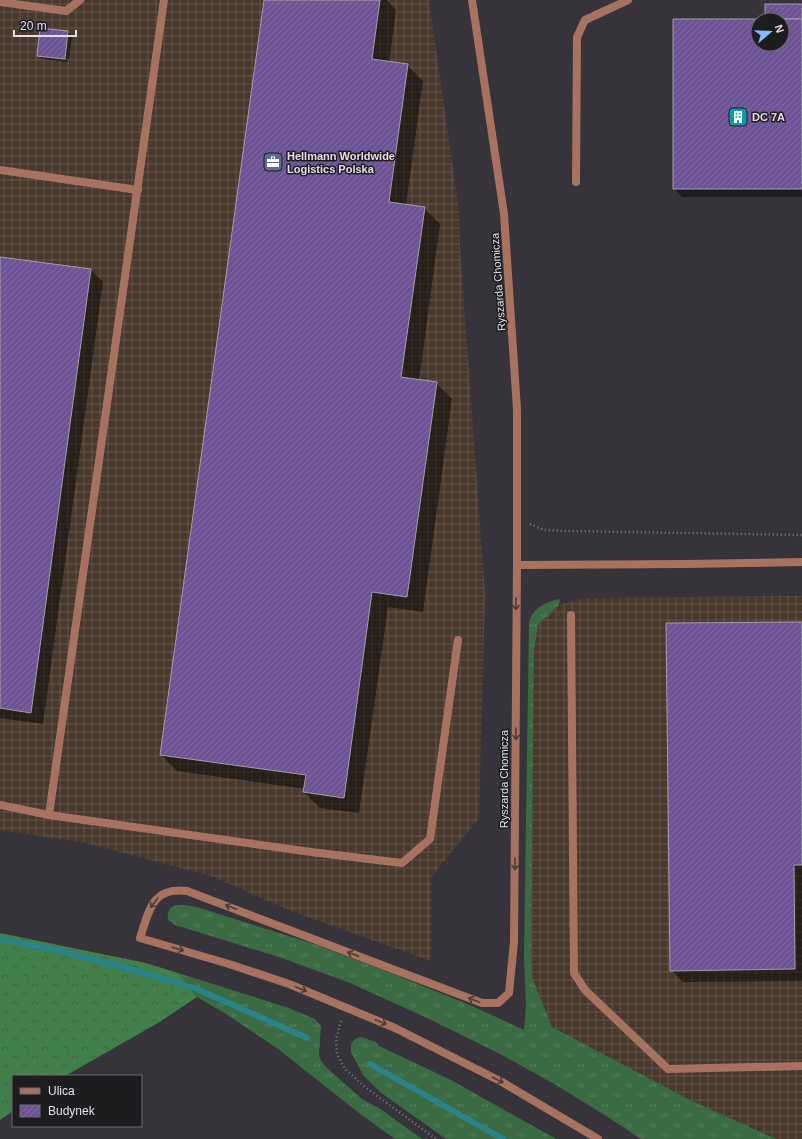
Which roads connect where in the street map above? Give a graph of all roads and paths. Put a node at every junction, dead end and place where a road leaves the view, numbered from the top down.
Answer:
1 (80, 0) edge
2 (164, 0) edge
3 (472, 0) edge
4 (628, 0) edge
5 (0, 2) edge
6 (0, 170) edge
7 (576, 182) dead end
8 (138, 190) junction
9 (516, 522) junction
10 (802, 535) edge
11 (802, 562) edge
12 (517, 564) junction
13 (571, 615) dead end
14 (458, 640) dead end
15 (0, 805) edge
16 (49, 815) junction
17 (345, 1007) junction
18 (802, 1066) edge
19 (436, 1139) edge
20 (598, 1139) edge

1 - 5 street
2 - 8 street
3 - 9 street, Ryszarda Chomicza
4 - 7 street
6 - 8 street
8 - 16 street
9 - 10 path
9 - 12 street, Ryszarda Chomicza
11 - 12 street
12 -> 17 street, Ryszarda Chomicza
13 - 18 street
14 - 16 street
15 - 16 street
17 - 19 path
17 -> 20 street

